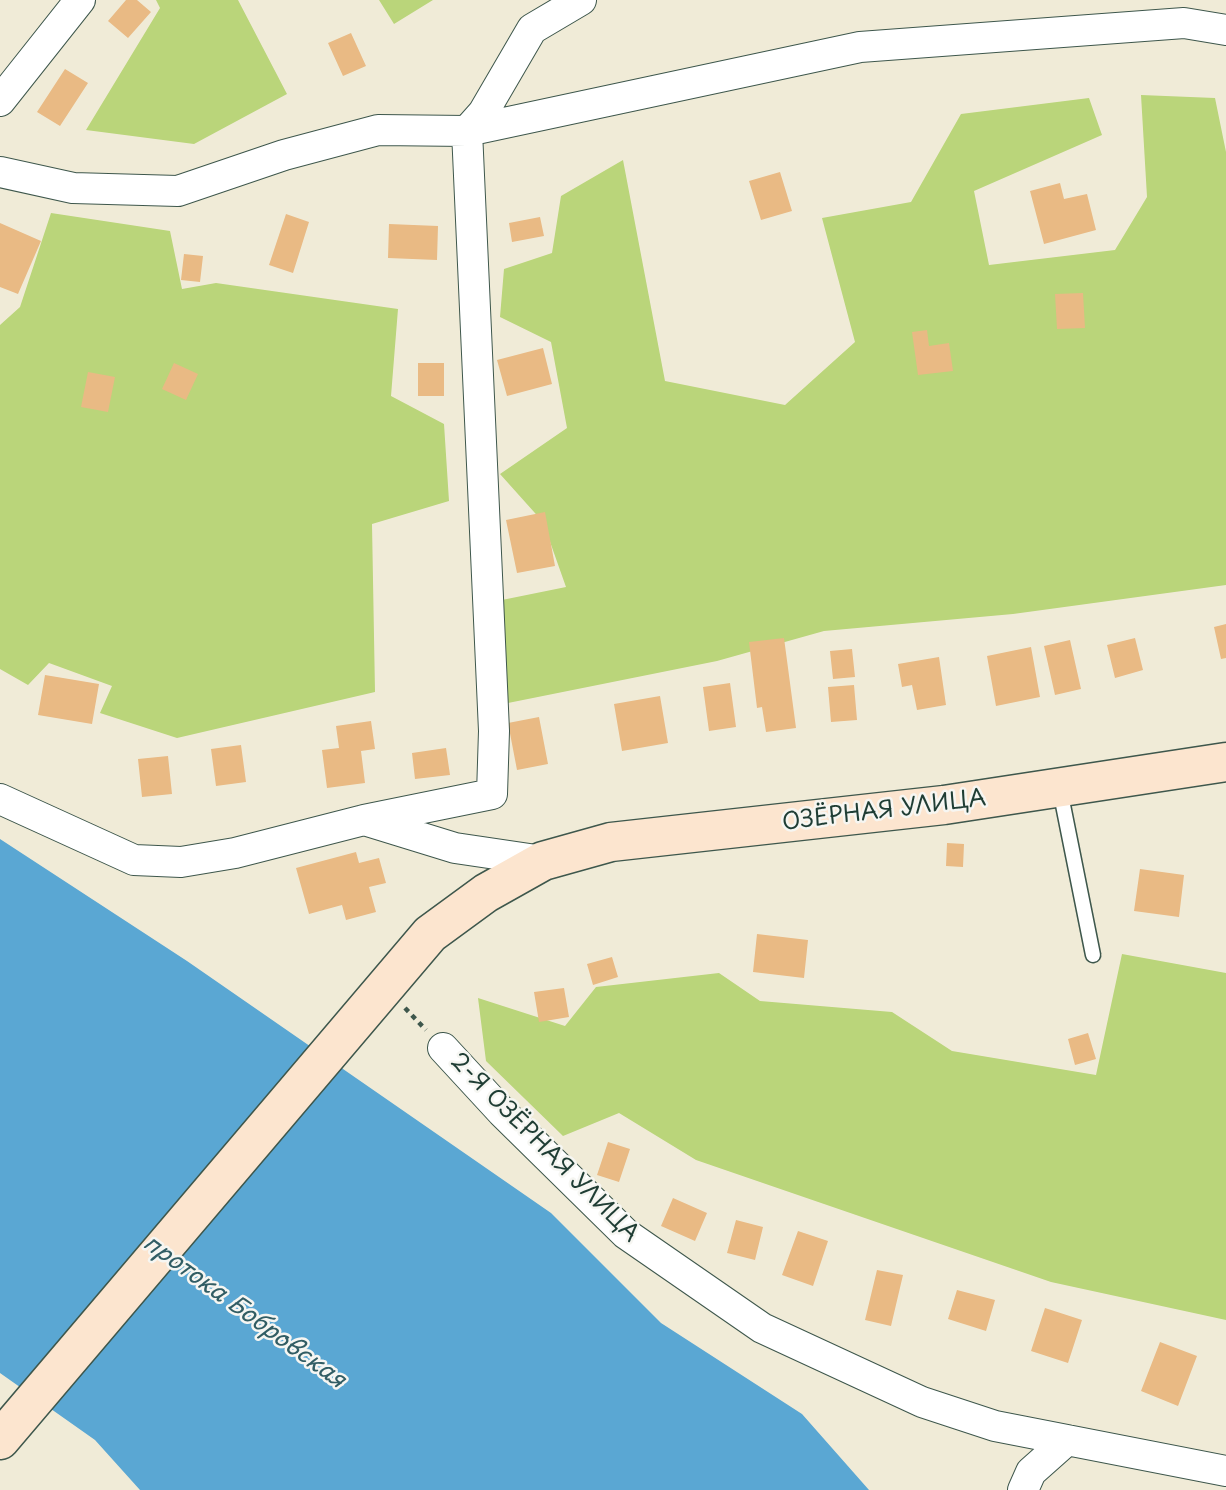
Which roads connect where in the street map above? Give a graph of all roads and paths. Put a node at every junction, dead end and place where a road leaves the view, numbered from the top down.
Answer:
1 (79, 0) edge
2 (582, 0) edge
3 (1226, 30) edge
4 (0, 102) edge
5 (467, 131) junction
6 (0, 172) edge
7 (1226, 762) edge
8 (1060, 790) junction
9 (0, 799) edge
10 (364, 820) junction
11 (543, 861) junction
12 (1093, 955) dead end
13 (385, 987) junction
14 (443, 1048) joint
15 (0, 1440) edge
16 (1067, 1440) junction
17 (1226, 1471) edge
18 (1023, 1490) edge

1 - 4 street
2 - 5 street
3 - 5 street
5 - 6 street
5 - 10 street
7 - 8 street, ОЗЁРНАЯ УЛИЦА
8 - 11 street, ОЗЁРНАЯ УЛИЦА
8 - 12 lane
9 - 10 street
10 - 11 street, ОЗЁРНАЯ УЛИЦА
11 - 13 street, ОЗЁРНАЯ УЛИЦА
13 - 14 path
13 - 15 street, ОЗЁРНАЯ УЛИЦА
14 - 16 street, 2-Я ОЗЁРНАЯ УЛИЦА
16 - 17 street, 2-Я ОЗЁРНАЯ УЛИЦА
16 - 18 street

